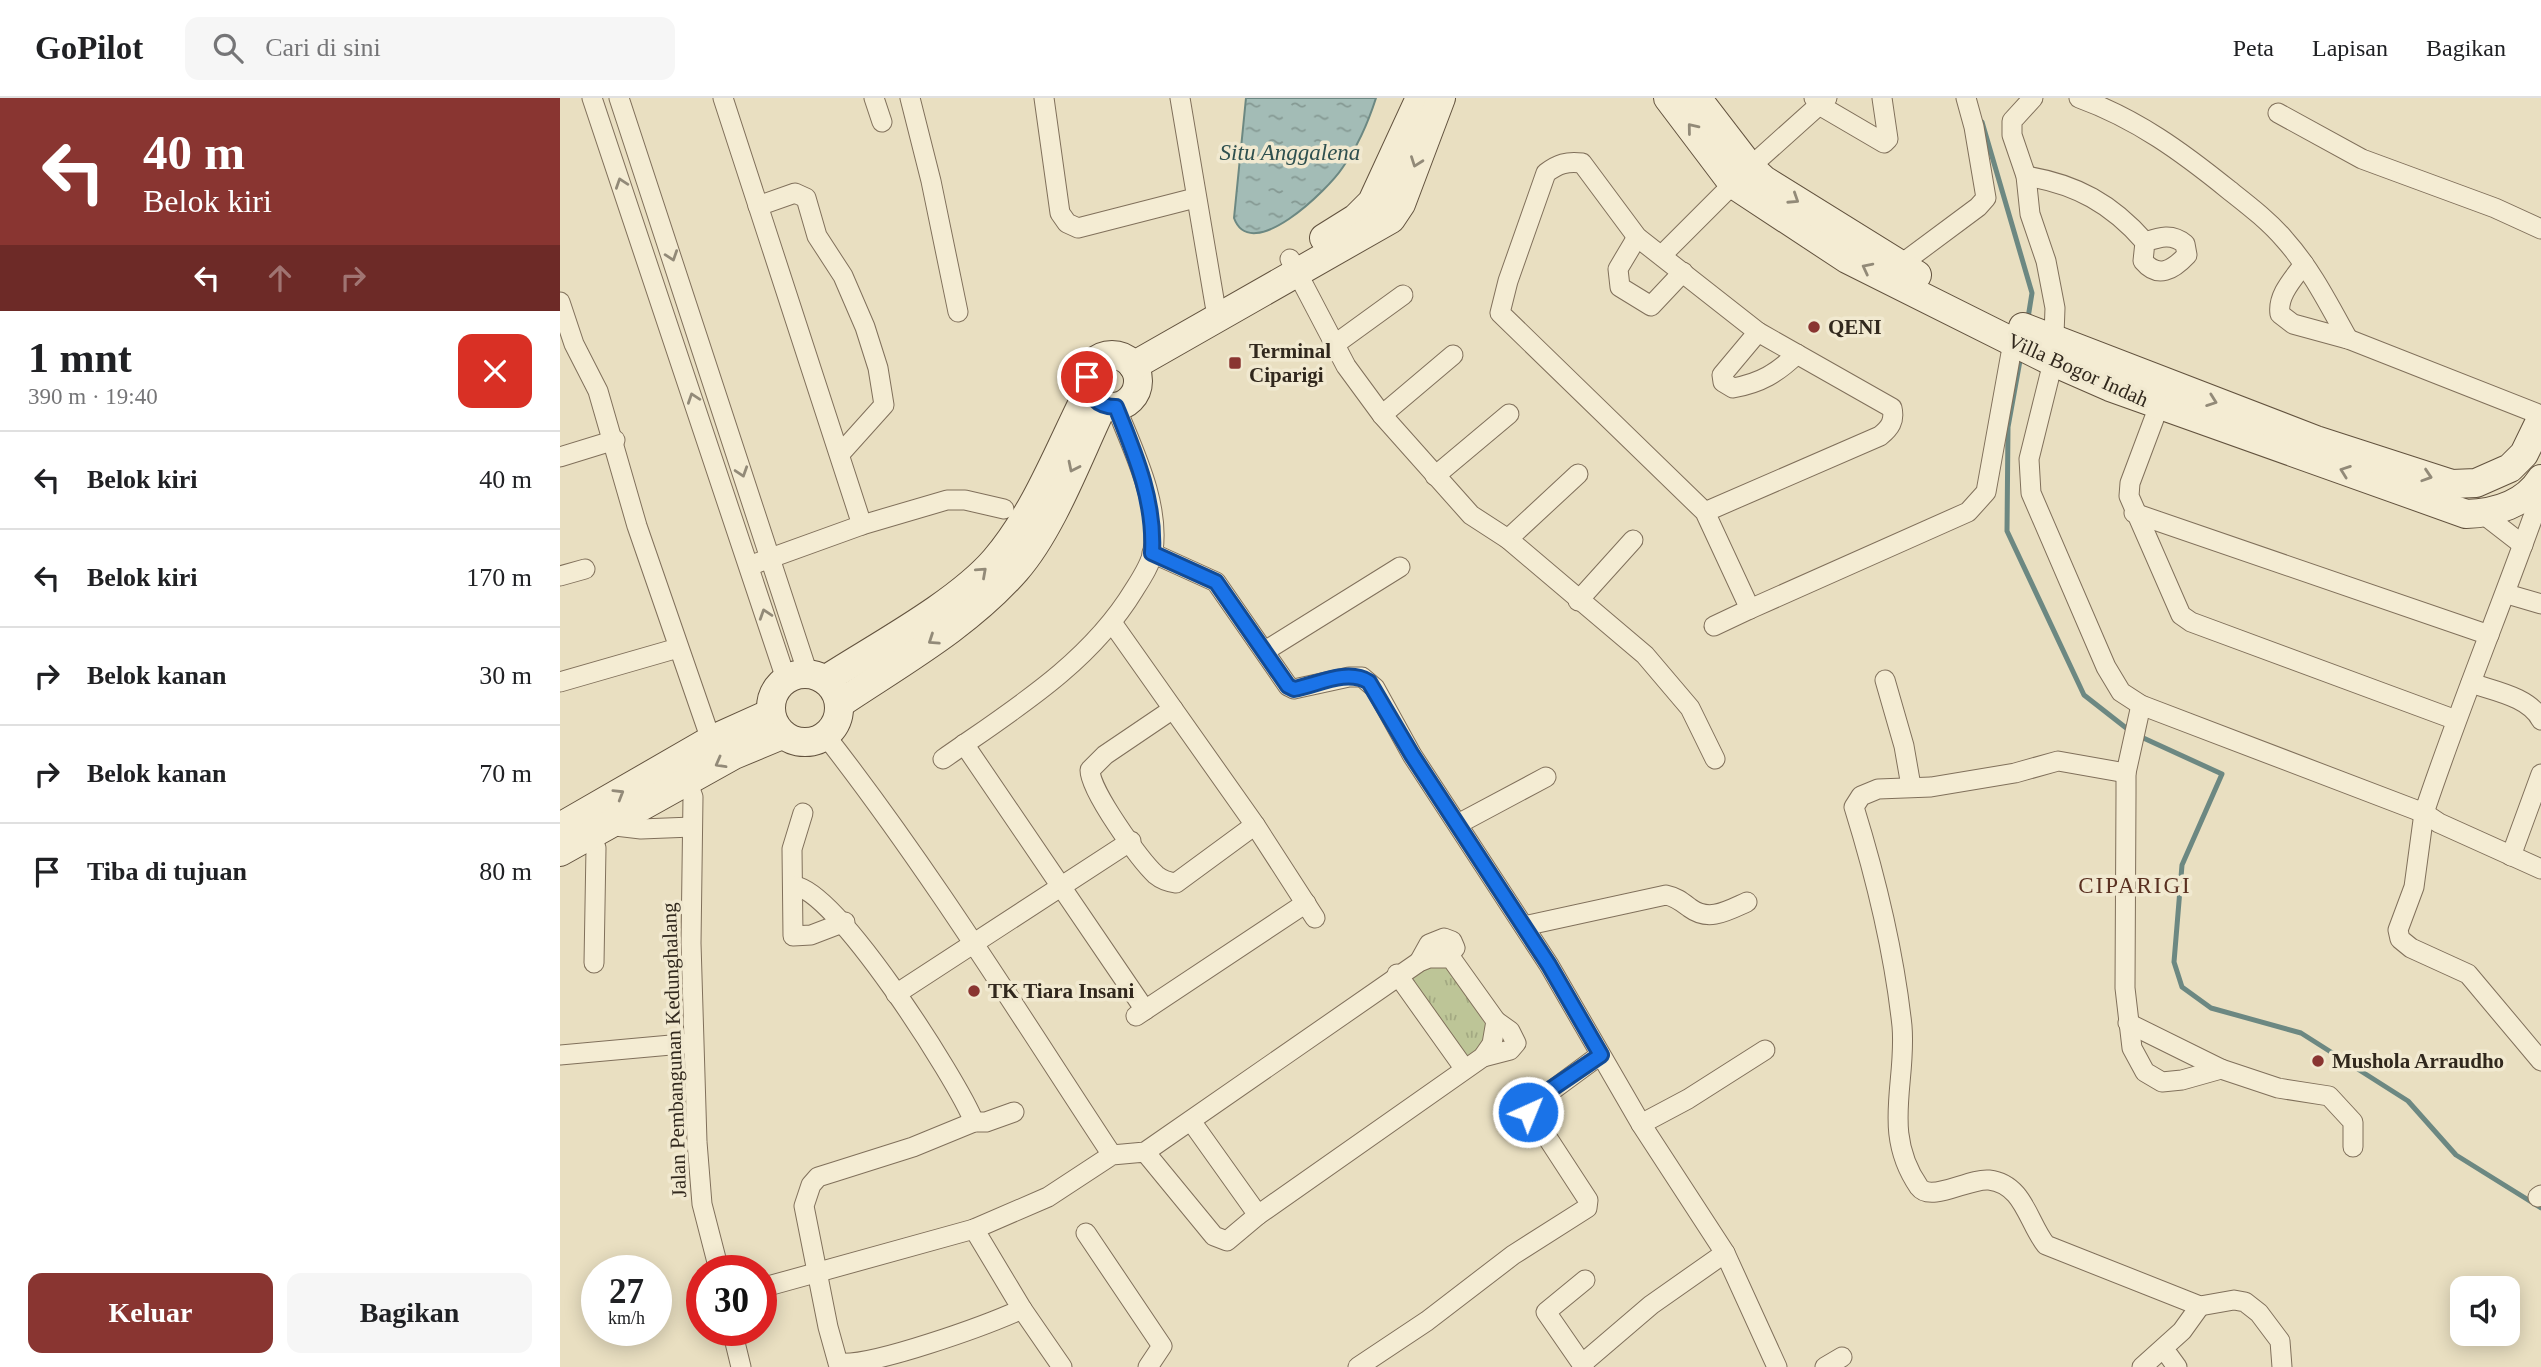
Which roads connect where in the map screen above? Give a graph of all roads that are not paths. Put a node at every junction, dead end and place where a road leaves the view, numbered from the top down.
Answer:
1 (592, 98) edge
2 (619, 98) edge
3 (723, 98) edge
4 (874, 98) edge
5 (910, 98) edge
6 (1044, 98) edge
7 (1180, 98) edge
8 (1420, 98) edge
9 (1441, 98) edge
10 (1668, 98) edge
11 (1697, 98) edge
12 (1882, 98) edge
13 (1966, 98) edge
14 (2033, 98) edge
15 (2079, 98) edge
16 (1820, 100) edge
17 (2278, 113) dead end
18 (882, 122) dead end
19 (1742, 175) junction
20 (2026, 176) junction
21 (1195, 198) junction
22 (758, 206) junction
23 (2541, 229) edge
24 (1637, 237) junction
25 (2145, 242) dead end
26 (1662, 255) junction
27 (2304, 264) junction
28 (1900, 265) junction
29 (1294, 267) junction
30 (1683, 272) junction
31 (1403, 295) dead end
32 (560, 302) edge
33 (690, 309) junction
34 (1218, 311) junction
35 (958, 312) dead end
36 (666, 316) junction
37 (1758, 332) junction
38 (2348, 339) junction
39 (2030, 341) junction
40 (1334, 345) junction
41 (567, 347) edge
42 (1797, 354) junction
43 (1453, 355) dead end
44 (1128, 361) junction
45 (2163, 395) junction
46 (1102, 401) junction
47 (1509, 414) dead end
48 (1382, 415) junction
49 (2541, 417) edge
50 (615, 440) junction
51 (840, 454) junction
52 (560, 457) edge
53 (1578, 474) dead end
54 (1435, 476) junction
55 (2538, 495) edge
56 (1004, 509) dead end
57 (1704, 512) junction
58 (2134, 513) junction
59 (2483, 514) junction
60 (862, 525) junction
61 (1508, 539) junction
62 (1633, 540) dead end
63 (2523, 545) junction
64 (1152, 553) junction
65 (769, 559) junction
66 (750, 566) junction
67 (1400, 567) dead end
68 (585, 569) dead end
69 (560, 576) edge
70 (2507, 594) junction
71 (1578, 601) junction
72 (2541, 604) edge
73 (1750, 609) junction
74 (1113, 624) junction
75 (1714, 626) dead end
76 (2489, 635) junction
77 (678, 648) junction
78 (1265, 651) junction
79 (1885, 680) dead end
80 (560, 682) edge
81 (2471, 683) junction
82 (814, 684) junction
83 (1173, 709) junction
84 (2139, 713) junction
85 (2456, 720) junction
86 (2541, 720) edge
87 (776, 724) junction
88 (825, 735) junction
89 (711, 740) junction
90 (964, 744) junction
91 (943, 759) dead end
92 (1715, 759) dead end
93 (682, 770) junction
94 (2126, 773) junction
95 (2541, 774) edge
96 (1546, 778) dead end
97 (1911, 786) junction
98 (803, 813) dead end
99 (2424, 813) junction
100 (1458, 824) junction
101 (1255, 825) junction
102 (586, 826) edge
103 (692, 827) junction
104 (1131, 841) junction
105 (560, 852) edge
106 (2511, 856) junction
107 (2538, 864) edge
108 (793, 886) junction
109 (1059, 887) junction
110 (1747, 902) dead end
111 (845, 922) junction
112 (1524, 926) junction
113 (973, 944) junction
114 (594, 963) dead end
115 (1397, 974) junction
116 (896, 994) junction
117 (2128, 1023) junction
118 (693, 1043) junction
119 (1765, 1050) dead end
120 (560, 1055) edge
121 (1601, 1055) junction
122 (2541, 1061) edge
123 (1464, 1068) junction
124 (2221, 1069) junction
125 (1014, 1112) dead end
126 (1191, 1121) junction
127 (974, 1122) junction
128 (1641, 1124) junction
129 (2353, 1147) dead end
130 (1145, 1152) junction
131 (1112, 1155) junction
132 (1258, 1215) junction
133 (974, 1229) junction
134 (1086, 1233) dead end
135 (1725, 1253) junction
136 (715, 1255) edge
137 (817, 1275) junction
138 (1586, 1280) dead end
139 (777, 1284) edge
140 (2200, 1306) junction
141 (1022, 1309) junction
142 (736, 1346) edge
143 (1842, 1357) dead end
144 (883, 1364) edge
145 (1583, 1365) edge
146 (741, 1367) edge
147 (1062, 1367) edge
148 (1148, 1367) edge
149 (1358, 1367) edge
150 (1777, 1367) edge
151 (1825, 1367) edge
152 (2143, 1367) edge
153 (2282, 1367) edge

36 -> 1 street
2 -> 33 street
3 - 22 street
4 - 18 street
5 - 35 street
6 - 21 street
7 - 21 street
8 - 29 street
9 -> 29 street
19 -> 10 street, Villa Bogor Indah
11 - 19 street, Villa Bogor Indah
12 - 16 street
13 - 28 street
14 - 20 street
15 - 27 street
16 - 19 street
17 - 23 street
19 - 26 street
19 -> 28 street, Villa Bogor Indah
39 -> 19 street, Villa Bogor Indah
20 - 25 street
20 - 39 street
21 - 34 street
22 - 51 street
22 - 51 street
24 - 26 street
24 - 30 street
24 - 57 street
26 - 30 street
27 - 38 street
27 - 38 street
28 - 39 street, Villa Bogor Indah
29 - 34 street
29 - 40 street
30 - 37 street
31 - 40 street
32 - 41 street
33 - 36 street
33 -> 65 street
34 - 44 street
66 -> 36 street
37 - 42 street
37 - 42 street
38 - 49 street
39 - 45 street, Villa Bogor Indah
39 - 73 street
39 - 84 street
40 - 48 street
41 - 50 street
42 - 57 street
43 - 48 street
44 - 46 street
44 - 46 street
45 -> 49 street, Villa Bogor Indah
45 - 58 street
59 -> 45 street, Villa Bogor Indah
46 - 64 street
46 - 82 street
47 - 54 street
48 - 54 street
50 - 52 street
50 - 77 street
51 - 60 street
53 - 61 street
54 - 61 street
55 - 59 street, Villa Bogor Indah
55 - 63 street
56 - 60 street
57 - 73 street
58 - 76 street
58 - 85 street
59 - 63 street
60 - 65 street
61 - 71 street
62 - 71 street
63 - 70 street
64 - 74 street
64 - 78 street
65 - 66 street
65 - 82 street
82 -> 66 street
67 - 78 street
68 - 69 street
70 - 72 street
70 - 76 street
71 - 92 street
73 - 75 street
74 - 83 street
74 - 90 street
76 - 81 street
77 - 80 street
77 - 89 street
78 - 100 street
79 - 97 street
81 - 85 street
81 - 86 street
82 - 87 street
82 - 88 street
83 - 101 street
83 - 104 street
84 - 94 street
84 - 99 street
85 - 99 street
87 - 88 street
87 - 89 street
87 -> 93 street
88 - 113 street
89 - 93 street
90 - 91 street
90 - 109 street
93 - 102 street
93 - 103 street, Jalan Pembangunan Kedunghalang
94 - 97 street
94 - 117 street
95 - 106 street
96 - 100 street
97 - 140 street
98 - 108 street
99 - 106 street
99 - 122 street
100 - 112 street
101 - 104 street
101 - 109 street
102 - 103 street
102 - 105 street
102 - 114 street
103 - 118 street, Jalan Pembangunan Kedunghalang
104 - 109 street
106 - 107 street
108 - 111 street
108 - 111 street
109 - 113 street
110 - 112 street
111 - 116 street
112 - 121 street
113 - 116 street
113 - 131 street
115 - 123 street
115 - 123 street
115 - 126 street
116 - 127 street
117 - 124 street
117 - 124 street
118 - 120 street
118 - 136 street, Jalan Pembangunan Kedunghalang
119 - 128 street
121 - 128 street
121 - 149 street
123 - 132 street
124 - 129 street
125 - 127 street
126 - 130 street
126 - 132 street
127 - 137 street
128 - 135 street
130 - 131 street
130 - 132 street
131 - 133 street
133 - 137 street
133 - 141 street
134 - 148 street
135 - 145 street
135 - 150 street
137 - 139 street
137 - 144 street
138 - 145 street
140 - 152 street
140 - 153 street
141 - 144 street
141 - 147 street
142 - 146 street
143 - 151 street

